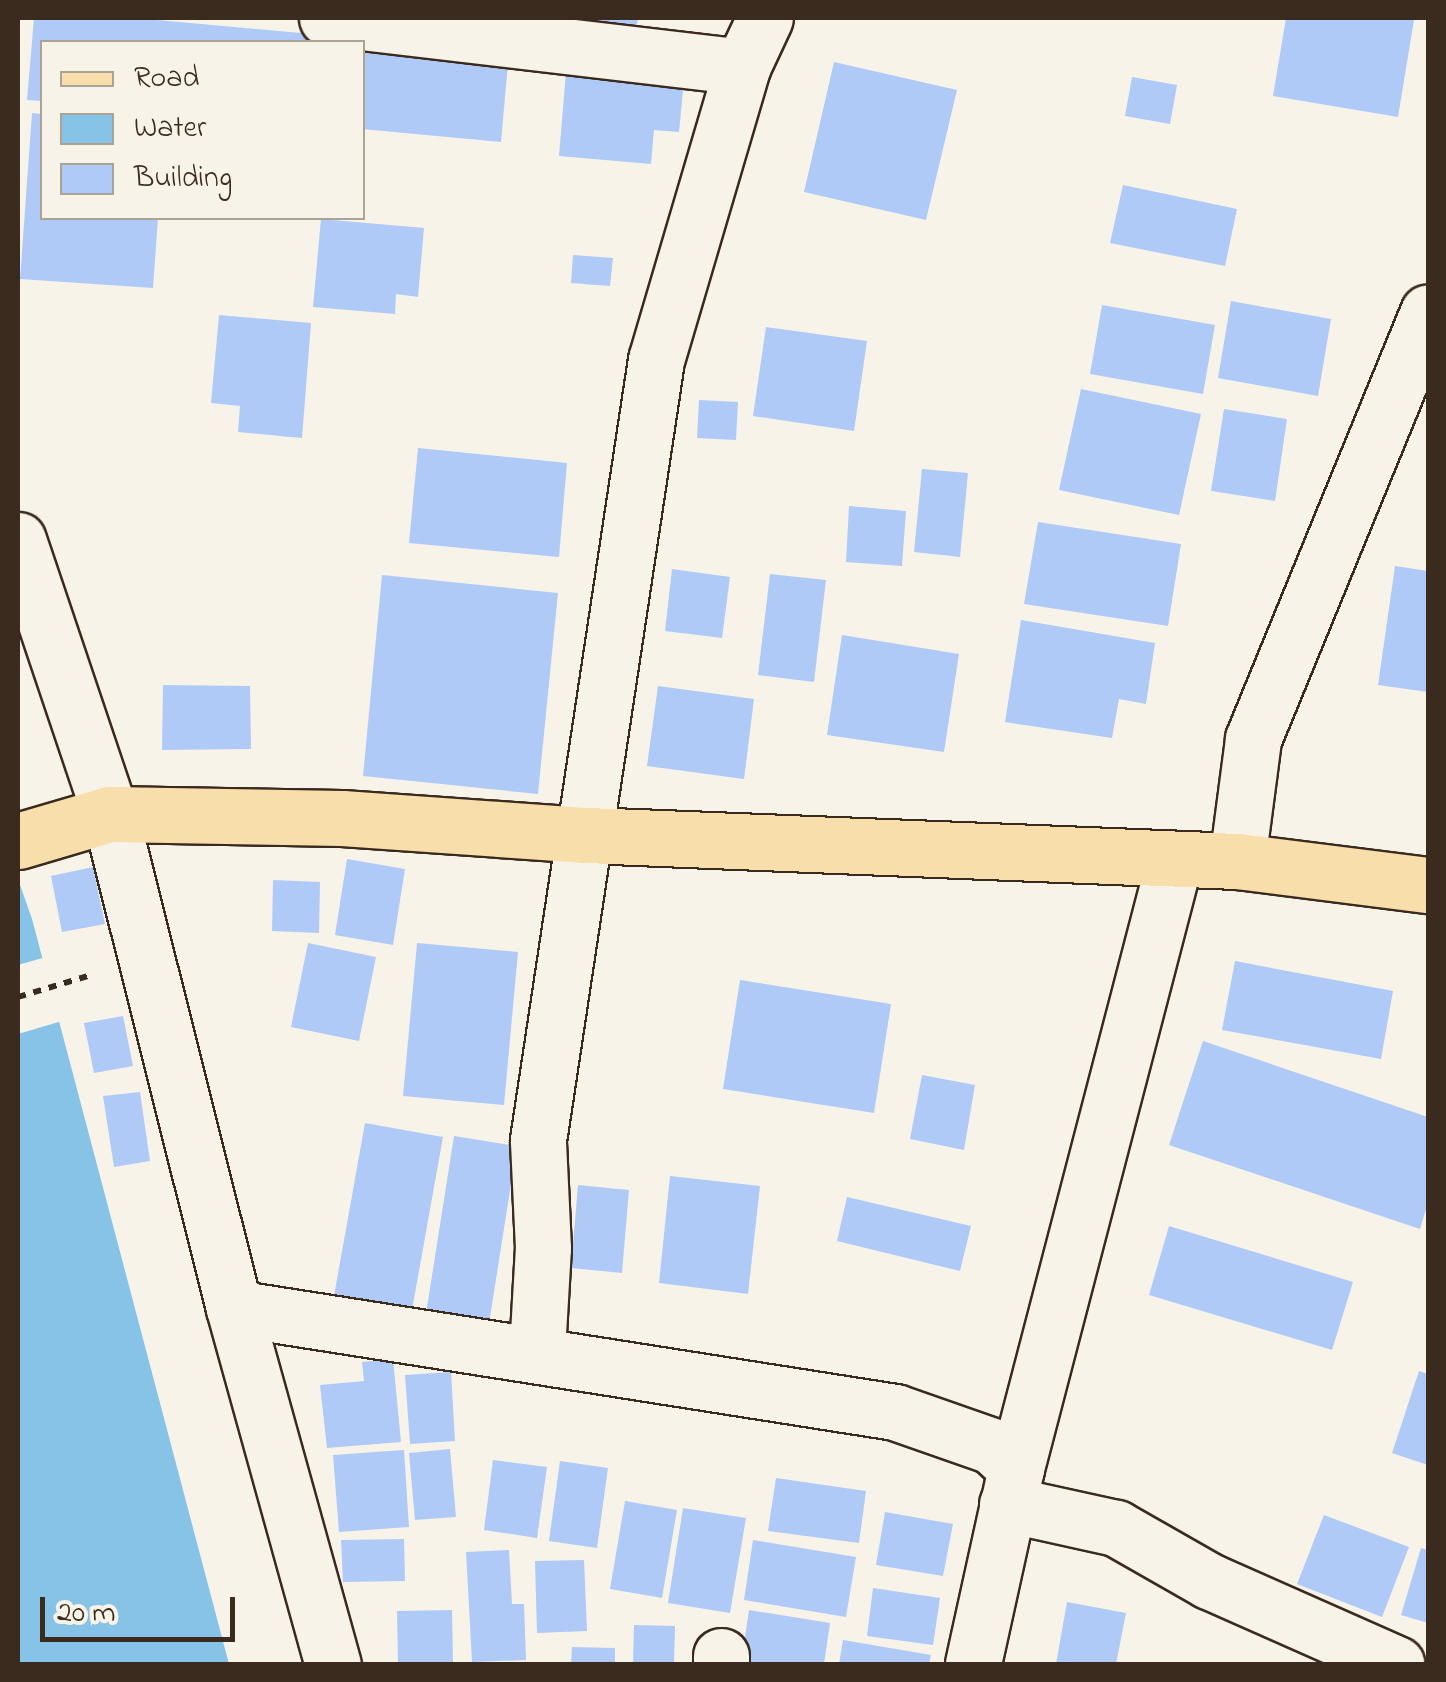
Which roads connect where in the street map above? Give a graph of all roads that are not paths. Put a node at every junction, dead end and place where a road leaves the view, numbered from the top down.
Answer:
1 (327, 18) edge
2 (765, 18) edge
3 (742, 67) junction
4 (1428, 312) edge
5 (18, 540) edge
6 (93, 819) junction
7 (586, 835) junction
8 (18, 842) edge
9 (1237, 860) junction
10 (1174, 862) junction
11 (1428, 886) edge
12 (234, 1308) junction
13 (536, 1351) junction
14 (1011, 1486) junction
15 (333, 1664) edge
16 (973, 1664) edge
17 (1396, 1664) edge

1 - 3 street
2 - 3 street
3 - 7 street
4 - 9 street
5 - 6 street
6 - 7 main road
6 - 8 main road
6 - 12 street
7 - 10 main road
7 - 13 street
9 - 10 main road
9 - 11 main road
10 - 14 street
12 - 13 street
12 - 15 street
13 - 14 street
14 - 16 street
14 - 17 street

